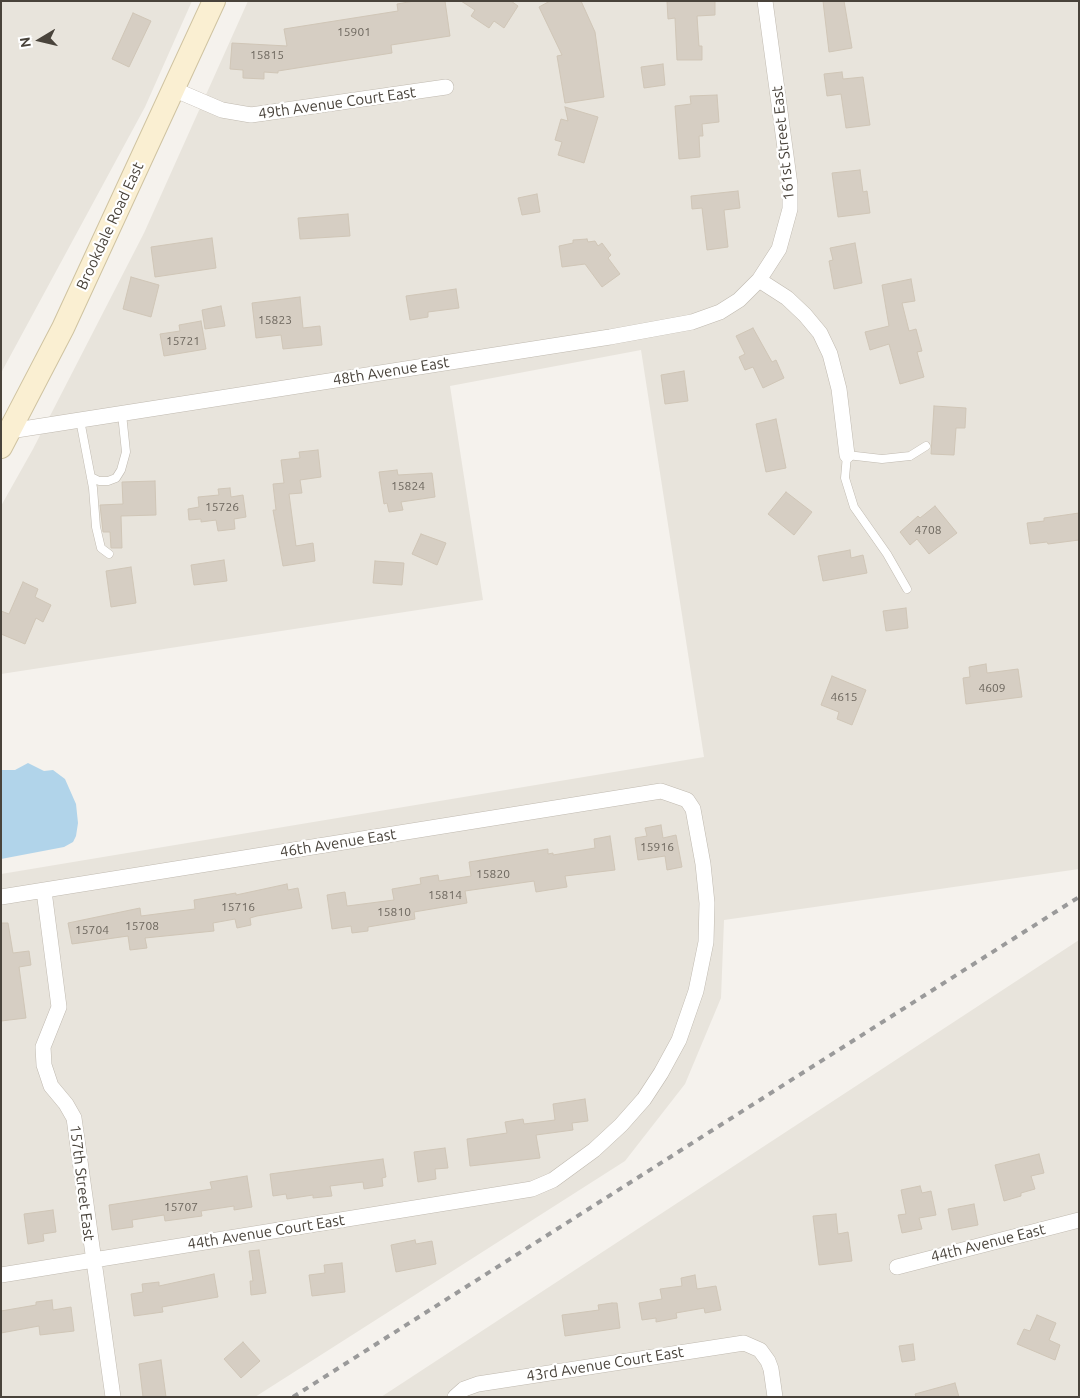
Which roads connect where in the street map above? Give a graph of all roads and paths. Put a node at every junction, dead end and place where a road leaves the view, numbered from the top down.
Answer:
1 (214, 1) edge
2 (765, 1) edge
3 (446, 87) dead end
4 (173, 89) junction
5 (759, 280) junction
6 (122, 414) junction
7 (80, 420) junction
8 (6, 439) edge
9 (926, 446) dead end
10 (847, 455) junction
11 (91, 477) junction
12 (109, 554) dead end
13 (907, 590) dead end
14 (674, 795) joint
15 (44, 891) junction
16 (1, 897) edge
17 (1079, 1220) edge
18 (92, 1260) junction
19 (897, 1267) dead end
20 (1, 1275) edge
21 (456, 1395) edge
22 (112, 1397) edge
23 (775, 1397) edge

1 - 4 main road, Brookdale Road East
2 - 5 street, 161st Street East
3 - 4 street, 49th Avenue Court East
4 - 8 main road, Brookdale Road East
5 - 6 street, 48th Avenue East
5 - 10 street
6 - 7 street, 48th Avenue East
6 - 11 lane
7 - 8 street, 48th Avenue East
7 - 11 lane
9 - 10 lane
10 - 13 lane
11 - 12 lane
14 - 15 street, 46th Avenue East
14 - 18 street, 44th Avenue Court East
15 - 16 street, 46th Avenue East
15 - 18 street, 157th Street East
17 - 19 street, 44th Avenue East
18 - 20 street, 44th Avenue Court East
18 - 22 street, 157th Street East
21 - 23 street, 43rd Avenue Court East

